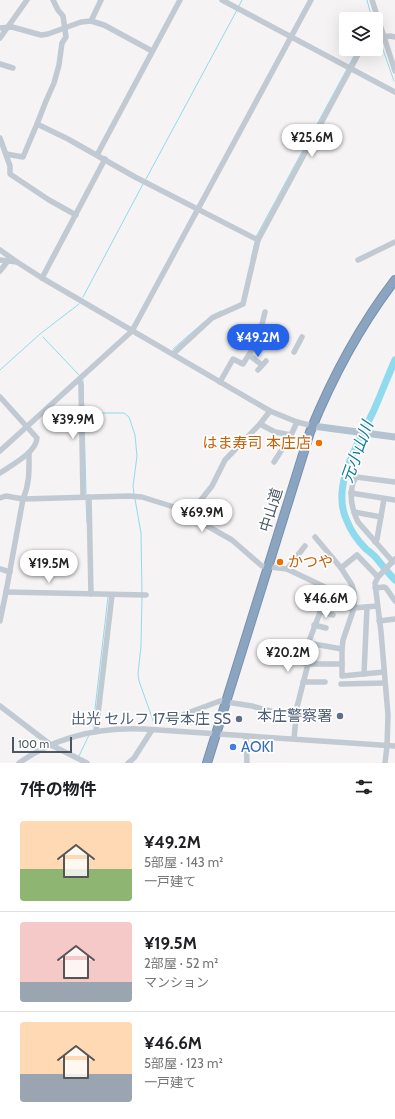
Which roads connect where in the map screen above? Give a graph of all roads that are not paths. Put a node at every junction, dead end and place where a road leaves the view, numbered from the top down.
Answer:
1 (27, 0) edge
2 (53, 0) edge
3 (101, 0) edge
4 (180, 0) edge
5 (222, 0) edge
6 (311, 0) edge
7 (372, 0) edge
8 (375, 12) edge
9 (91, 21) junction
10 (8, 26) junction
11 (64, 27) junction
12 (0, 28) edge
13 (291, 37) junction
14 (384, 37) joint
15 (395, 37) edge
16 (0, 38) edge
17 (152, 51) junction
18 (357, 56) edge
19 (0, 64) edge
20 (13, 68) dead end
21 (350, 68) junction
22 (395, 71) edge
23 (395, 92) edge
24 (38, 124) junction
25 (0, 138) edge
26 (6, 154) junction
27 (97, 154) junction
28 (105, 159) junction
29 (198, 210) junction
30 (76, 215) junction
31 (258, 240) junction
32 (395, 242) edge
33 (0, 250) edge
34 (0, 260) edge
35 (358, 260) dead end
36 (7, 262) junction
37 (17, 262) junction
38 (0, 271) edge
39 (42, 278) junction
40 (395, 280) edge
41 (265, 312) dead end
42 (132, 331) junction
43 (302, 337) dead end
44 (257, 340) junction
45 (272, 347) dead end
46 (294, 352) dead end
47 (173, 354) junction
48 (249, 355) junction
49 (262, 365) dead end
50 (79, 380) junction
51 (220, 382) junction
52 (0, 397) edge
53 (270, 411) junction
54 (296, 422) junction
55 (260, 424) junction
56 (312, 426) junction
57 (27, 427) junction
58 (291, 435) junction
59 (395, 438) edge
60 (0, 452) edge
61 (29, 453) junction
62 (274, 462) dead end
63 (0, 473) edge
64 (395, 482) edge
65 (352, 493) junction
66 (86, 497) junction
67 (0, 498) edge
68 (23, 498) junction
69 (384, 499) junction
70 (395, 500) edge
71 (354, 512) junction
72 (188, 516) junction
73 (381, 516) junction
74 (315, 537) dead end
75 (375, 542) junction
76 (305, 546) dead end
77 (393, 562) edge
78 (268, 567) junction
79 (0, 568) edge
80 (287, 568) junction
81 (341, 568) junction
82 (10, 572) junction
83 (379, 576) junction
84 (375, 588) junction
85 (329, 589) junction
86 (6, 592) junction
87 (354, 593) junction
88 (91, 594) junction
89 (112, 595) junction
90 (146, 595) dead end
91 (395, 601) edge
92 (323, 604) junction
93 (377, 606) junction
94 (366, 607) junction
95 (354, 608) junction
96 (320, 611) junction
97 (333, 615) dead end
98 (395, 618) edge
99 (0, 621) edge
100 (379, 621) junction
101 (314, 624) junction
102 (326, 628) dead end
103 (308, 643) junction
104 (284, 646) dead end
105 (342, 649) junction
106 (304, 654) junction
107 (273, 659) dead end
108 (301, 662) junction
109 (308, 664) junction
110 (342, 664) junction
111 (384, 672) junction
112 (364, 674) junction
113 (303, 682) junction
114 (325, 682) dead end
115 (385, 683) junction
116 (342, 684) dead end
117 (226, 703) junction
118 (0, 706) edge
119 (296, 716) junction
120 (172, 720) dead end
121 (152, 730) junction
122 (96, 731) junction
123 (216, 734) junction
124 (246, 736) junction
125 (294, 739) junction
126 (51, 745) junction
127 (387, 746) junction
128 (395, 746) edge
129 (19, 763) edge
130 (87, 763) edge
131 (128, 763) edge
132 (207, 763) edge
133 (247, 763) edge
134 (385, 763) edge

1 - 10 street
2 - 11 street
3 - 9 street
4 - 17 street
5 - 13 street
6 - 13 street
7 - 8 street
9 - 11 street
9 - 17 street
10 - 11 street
10 - 12 street
10 - 16 street
11 - 24 street
13 - 21 street
13 - 29 street
14 - 15 street
14 - 22 street
17 - 27 street
18 - 21 street
19 - 20 street
21 - 23 street
21 - 31 street
24 - 26 street
24 - 27 street
25 - 26 street
26 - 30 street
27 - 28 street
28 - 29 street
28 - 30 street
29 - 31 street
29 - 42 street
30 - 39 street
31 - 47 street
32 - 35 street
33 - 37 street
34 - 36 street
36 - 37 street
36 - 38 street
37 - 39 street
39 - 42 street
40 - 56 highway, 中山道
41 - 44 street
42 - 47 street
42 - 50 street
43 - 46 street
44 - 45 street
44 - 48 street
47 - 51 street
48 - 49 street
48 - 51 street
50 - 57 street
50 - 66 street
51 - 53 street
52 - 57 street
53 - 54 street
53 - 55 street
54 - 56 street
54 - 58 street
55 - 58 street
55 - 72 street
56 - 59 main road
56 - 78 highway, 中山道
57 - 60 street
57 - 61 street
58 - 62 street
61 - 63 street
61 - 68 street
64 - 65 street
65 - 69 street
65 - 71 street
66 - 68 street
66 - 72 street
66 - 88 street
67 - 68 street
68 - 82 street
69 - 70 street
69 - 73 street
71 - 73 street
71 - 75 street
72 - 78 street
73 - 75 street
74 - 81 street
75 - 77 street
76 - 80 street
77 - 83 street
78 - 80 street
78 - 117 highway, 中山道
79 - 82 street
80 - 85 street
81 - 83 street
81 - 87 street
82 - 86 street
83 - 84 street
84 - 91 street
84 - 93 street
85 - 87 street
85 - 92 street
86 - 88 street
86 - 99 street
87 - 95 street
88 - 89 street
89 - 90 street
89 - 122 street
92 - 95 street
92 - 96 street
93 - 94 street
93 - 100 street
94 - 95 street
94 - 112 street
95 - 105 street
96 - 97 street
96 - 101 street
98 - 100 street
100 - 111 street
101 - 102 street
101 - 103 street
103 - 105 street
103 - 106 street
104 - 106 street
105 - 110 street
106 - 108 street
107 - 108 street
108 - 109 street
109 - 110 street
109 - 113 street
110 - 112 street
111 - 112 street
111 - 115 street
113 - 114 street
113 - 119 street
115 - 116 street
115 - 127 street
117 - 119 street
117 - 120 street
117 - 123 highway, 中山道
118 - 126 street
119 - 125 street
121 - 122 street
121 - 123 street
121 - 131 street
122 - 126 street
123 - 124 street
123 - 132 highway, 中山道
124 - 125 street
124 - 133 street
125 - 127 street
126 - 129 street
126 - 130 street
127 - 128 street
127 - 134 street

